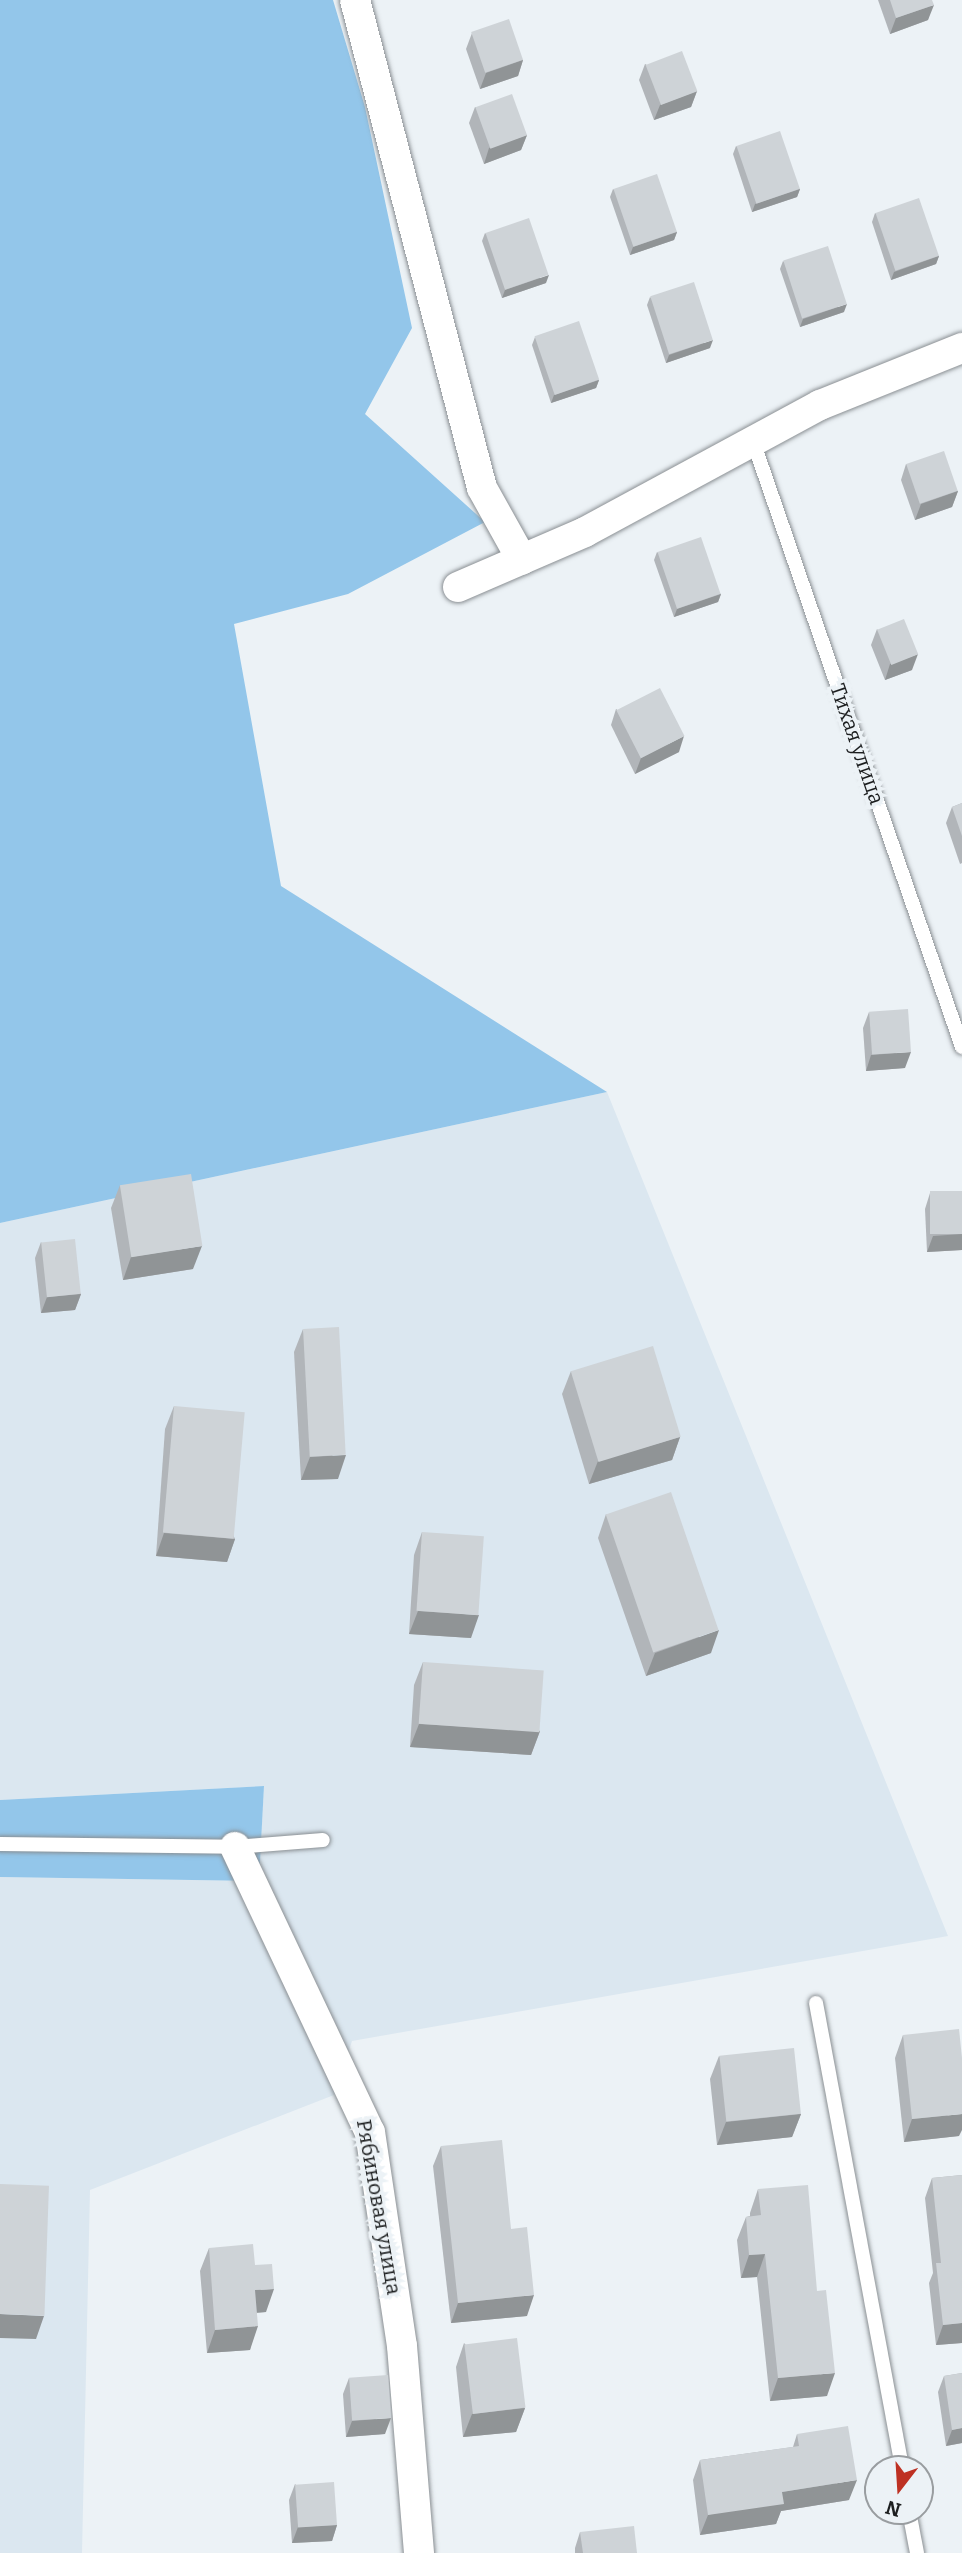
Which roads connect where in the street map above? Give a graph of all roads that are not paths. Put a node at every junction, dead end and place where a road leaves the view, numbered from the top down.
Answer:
1 (355, 0) edge
2 (962, 348) edge
3 (752, 441) junction
4 (523, 560) junction
5 (458, 587) dead end
6 (962, 1047) edge
7 (323, 1840) dead end
8 (0, 1844) edge
9 (235, 1847) junction
10 (816, 2003) dead end
11 (899, 2455) edge
12 (912, 2525) edge
13 (419, 2553) edge
14 (917, 2553) edge

1 - 4 street
2 - 3 street
3 - 4 street
3 - 6 lane, Тихая улица
4 - 5 street
7 - 9 lane
8 - 9 lane
9 - 13 street, Рябиновая улица
10 - 11 lane
12 - 14 lane

